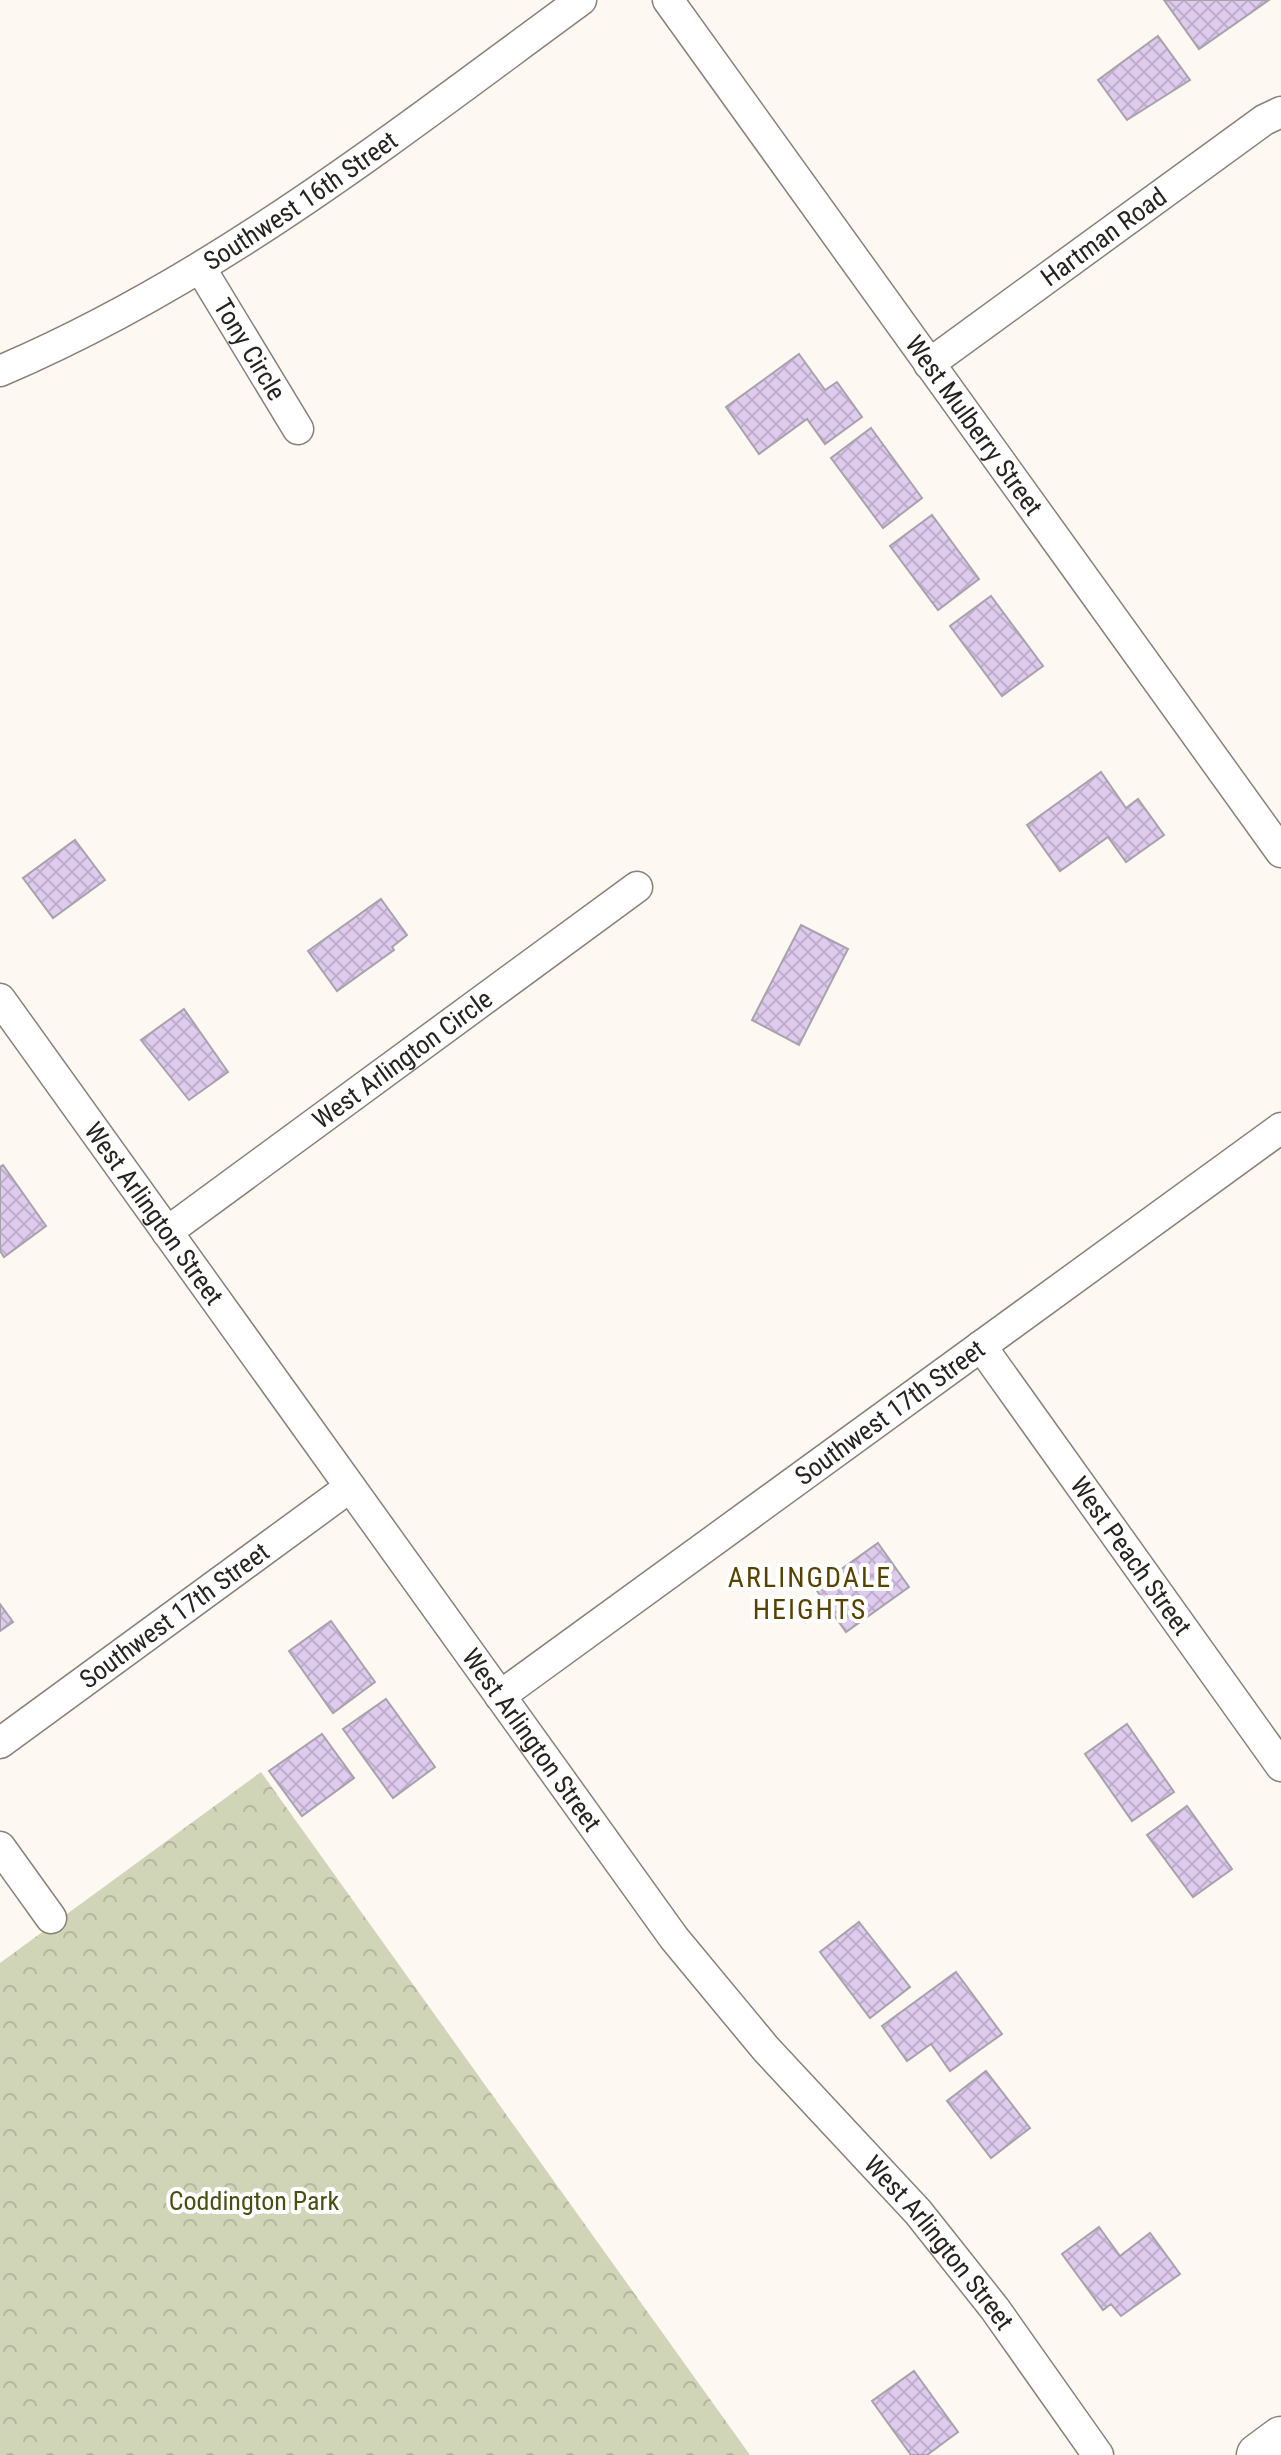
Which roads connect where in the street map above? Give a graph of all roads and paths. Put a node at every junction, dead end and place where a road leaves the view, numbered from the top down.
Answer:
1 (581, 0) edge
2 (668, 0) edge
3 (1281, 112) edge
4 (201, 269) junction
5 (929, 364) junction
6 (0, 371) edge
7 (298, 429) dead end
8 (1281, 852) edge
9 (637, 887) dead end
10 (0, 999) edge
11 (1281, 1128) edge
12 (167, 1232) junction
13 (981, 1346) junction
14 (350, 1487) junction
15 (500, 1696) junction
16 (0, 1743) edge
17 (1281, 1766) edge
18 (0, 1847) edge
19 (51, 1918) dead end
20 (1281, 2438) edge
21 (1098, 2455) edge
22 (1258, 2455) edge

1 - 4 street, Southwest 16th Street
2 - 5 street, West Mulberry Street
3 - 5 street, Hartman Road
4 - 6 street, Southwest 16th Street
4 - 7 street, Tony Circle
5 - 8 street, West Mulberry Street
9 - 12 street, West Arlington Circle
10 - 12 street, West Arlington Street
11 - 13 street, Southwest 17th Street
12 - 14 street, West Arlington Street
13 - 15 street, Southwest 17th Street
13 - 17 street, West Peach Street
14 - 15 street, West Arlington Street
14 - 16 street, Southwest 17th Street
15 - 21 street, West Arlington Street
18 - 19 street
20 - 22 main road

